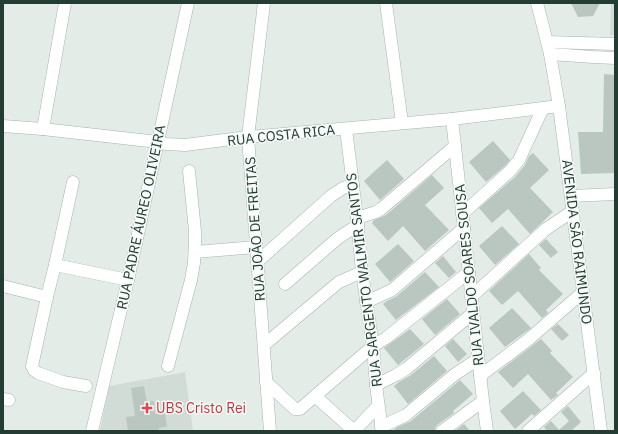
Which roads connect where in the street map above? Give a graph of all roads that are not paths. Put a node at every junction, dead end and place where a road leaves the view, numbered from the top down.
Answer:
1 (65, 3) edge
2 (188, 3) edge
3 (264, 3) edge
4 (386, 3) edge
5 (537, 3) edge
6 (615, 44) edge
7 (548, 48) junction
8 (615, 58) edge
9 (559, 106) junction
10 (543, 108) junction
11 (452, 119) junction
12 (402, 123) junction
13 (3, 126) edge
14 (43, 129) junction
15 (346, 129) junction
16 (248, 137) junction
17 (158, 142) junction
18 (455, 146) junction
19 (189, 171) dead end
20 (73, 182) dead end
21 (353, 185) junction
22 (615, 194) edge
23 (571, 196) junction
24 (573, 211) junction
25 (462, 214) junction
26 (358, 221) junction
27 (464, 228) junction
28 (256, 247) junction
29 (195, 252) junction
30 (257, 262) junction
31 (55, 264) junction
32 (362, 272) junction
33 (469, 272) junction
34 (128, 280) junction
35 (285, 284) dead end
36 (3, 286) edge
37 (583, 292) junction
38 (47, 297) junction
39 (471, 297) junction
40 (366, 302) junction
41 (473, 313) junction
42 (264, 345) junction
43 (372, 346) junction
44 (478, 359) junction
45 (168, 366) dead end
46 (594, 374) junction
47 (480, 376) junction
48 (266, 382) junction
49 (376, 385) junction
50 (86, 386) dead end
51 (315, 396) junction
52 (483, 401) junction
53 (378, 406) junction
54 (382, 429) edge
55 (92, 431) edge
56 (270, 431) edge
57 (354, 431) edge
58 (442, 431) edge
59 (487, 431) edge
60 (528, 431) edge
61 (601, 431) edge

1 - 14 street
2 - 17 street, RUA PADRE ÁUREO OLIVEIRA
3 - 16 street, RUA JOÃO DE FREITAS
4 - 12 street
5 - 7 street, AVENIDA SÃO RAIMUNDO
6 - 7 street
7 - 8 street
7 - 9 street, AVENIDA SÃO RAIMUNDO
9 - 10 street, RUA COSTA RICA
9 - 23 street, AVENIDA SÃO RAIMUNDO
10 - 11 street, RUA COSTA RICA
10 - 25 street
11 - 12 street, RUA COSTA RICA
11 - 18 street, RUA IVALDO SOARES SOUSA
12 - 15 street, RUA COSTA RICA
13 - 14 street, RUA COSTA RICA
14 - 17 street, RUA COSTA RICA
15 - 16 street, RUA COSTA RICA
15 - 21 street, RUA SARGENTO WALMIR SANTOS
16 - 17 street, RUA COSTA RICA
16 - 28 street, RUA JOÃO DE FREITAS
17 - 34 street, RUA PADRE ÁUREO OLIVEIRA
18 - 25 street, RUA IVALDO SOARES SOUSA
18 - 26 street
19 - 29 street
20 - 31 street
21 - 26 street, RUA SARGENTO WALMIR SANTOS
21 - 30 street
22 - 23 street
23 - 24 street, AVENIDA SÃO RAIMUNDO
24 - 37 street, AVENIDA SÃO RAIMUNDO
24 - 39 street
25 - 27 street, RUA IVALDO SOARES SOUSA
26 - 32 street, RUA SARGENTO WALMIR SANTOS
26 - 35 street
27 - 33 street, RUA IVALDO SOARES SOUSA
27 - 40 street
28 - 29 street
28 - 30 street, RUA JOÃO DE FREITAS
29 - 45 street
30 - 42 street, RUA JOÃO DE FREITAS
31 - 34 street
31 - 38 street
32 - 40 street, RUA SARGENTO WALMIR SANTOS
32 - 42 street
33 - 39 street, RUA IVALDO SOARES SOUSA
33 - 43 street
34 - 55 street, RUA PADRE ÁUREO OLIVEIRA
36 - 38 street
37 - 46 street, AVENIDA SÃO RAIMUNDO
37 - 47 street
38 - 50 street
39 - 41 street, RUA IVALDO SOARES SOUSA
40 - 43 street, RUA SARGENTO WALMIR SANTOS
41 - 44 street, RUA IVALDO SOARES SOUSA
41 - 49 street
42 - 48 street, RUA JOÃO DE FREITAS
43 - 49 street, RUA SARGENTO WALMIR SANTOS
43 - 51 street
44 - 47 street, RUA IVALDO SOARES SOUSA
44 - 54 street
46 - 60 street
46 - 61 street, AVENIDA SÃO RAIMUNDO
47 - 52 street, RUA IVALDO SOARES SOUSA
48 - 51 street
48 - 56 street, RUA JOÃO DE FREITAS
49 - 53 street, RUA SARGENTO WALMIR SANTOS
51 - 57 street
52 - 58 street
52 - 59 street, RUA IVALDO SOARES SOUSA
53 - 54 street, RUA SARGENTO WALMIR SANTOS
53 - 57 street

